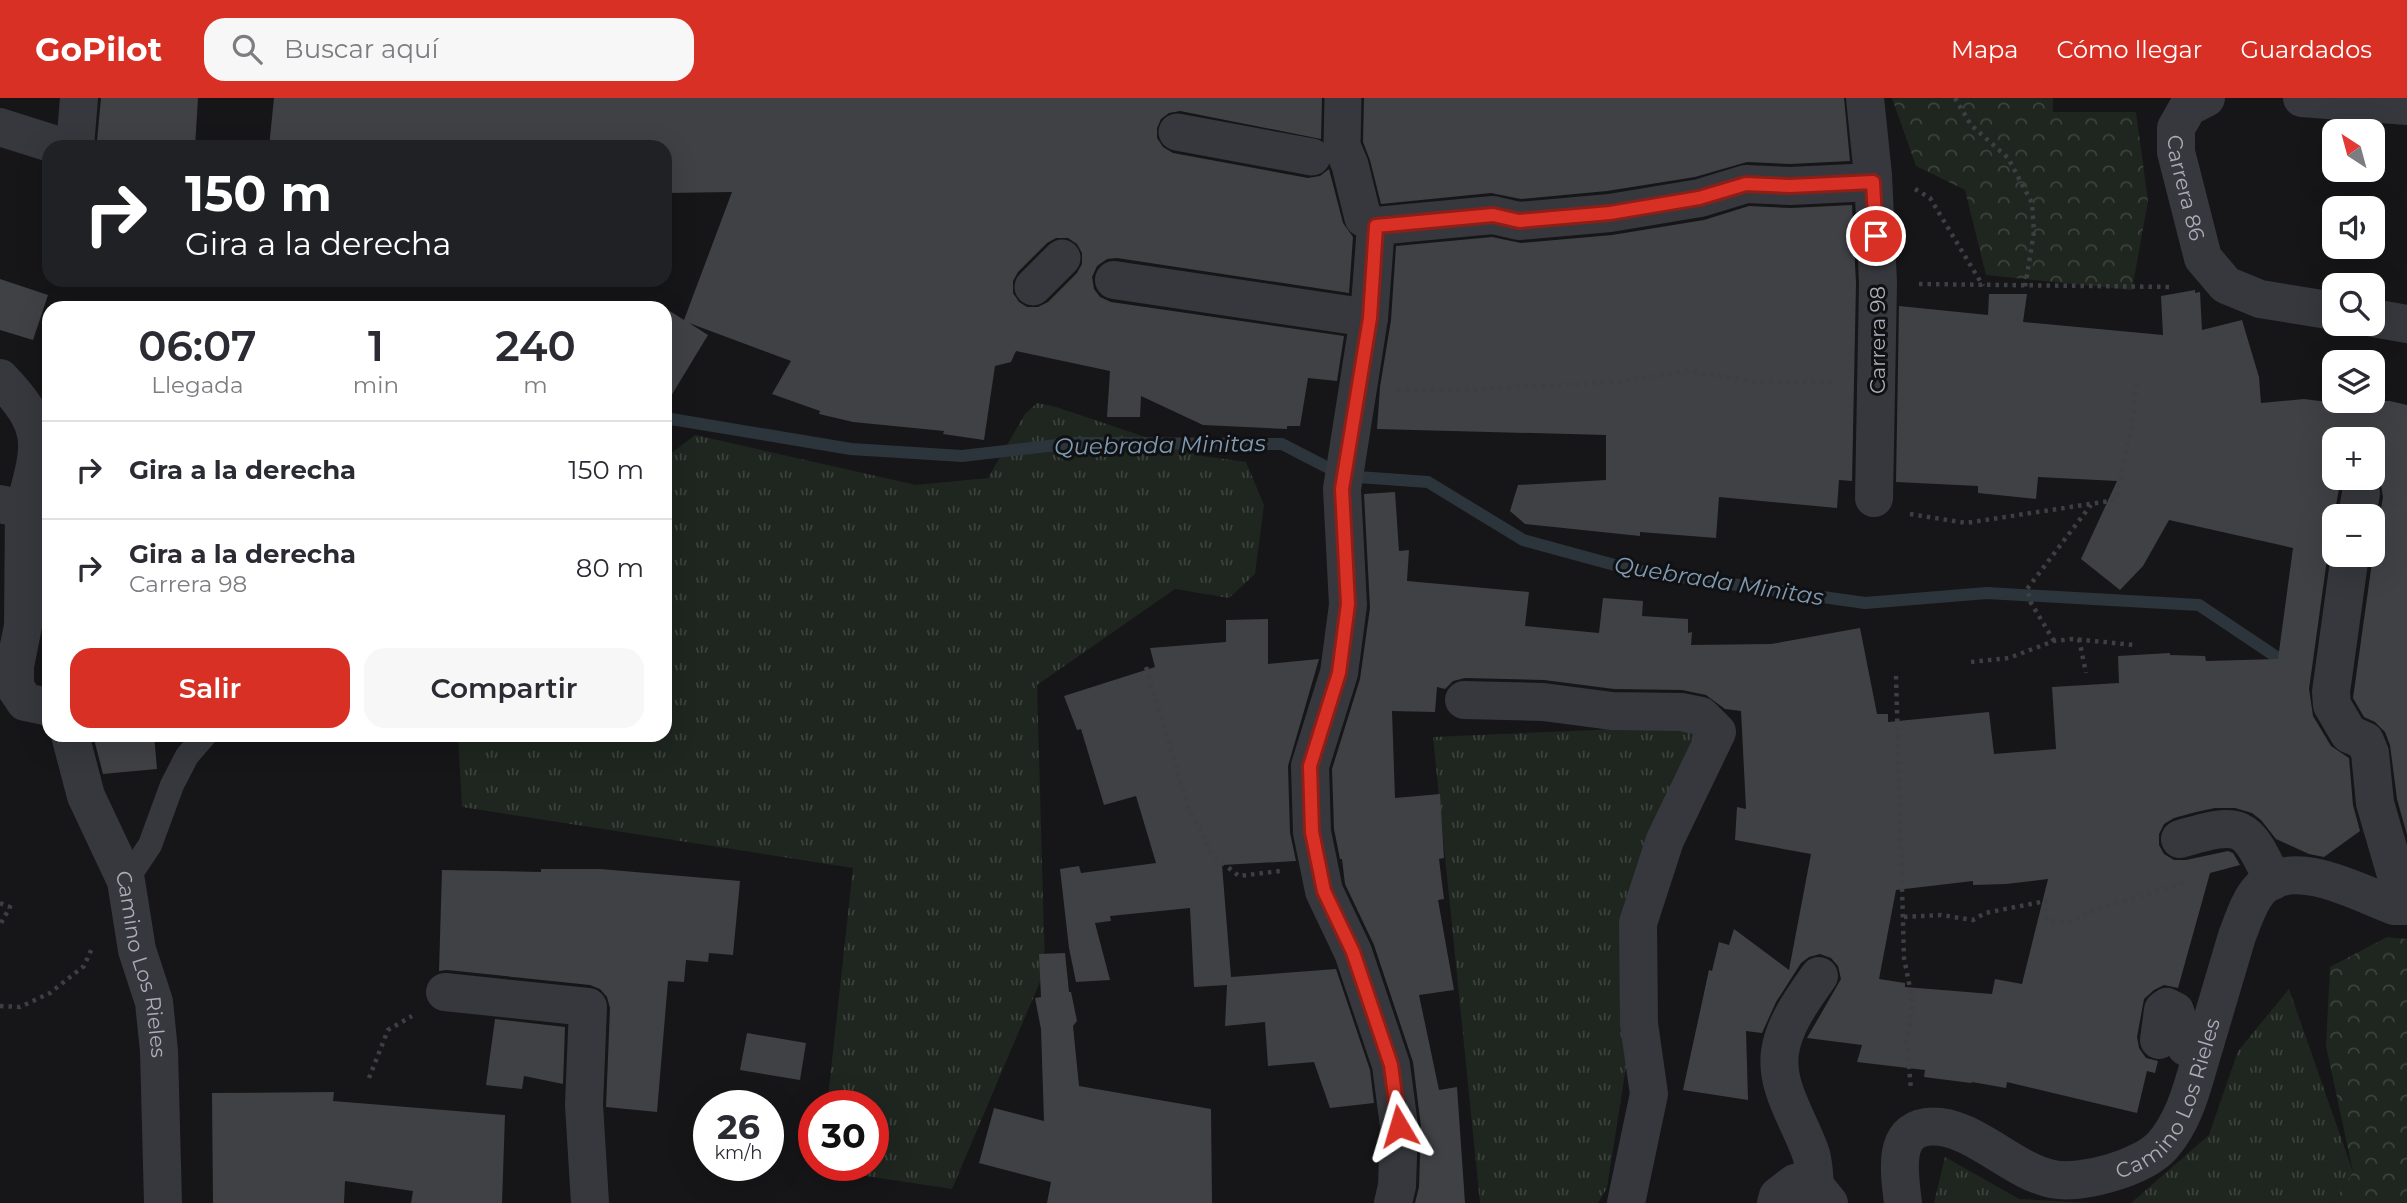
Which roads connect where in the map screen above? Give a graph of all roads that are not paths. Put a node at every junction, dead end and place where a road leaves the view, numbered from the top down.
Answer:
1 (79, 98) edge
2 (1343, 98) edge
3 (1865, 98) edge
4 (2206, 98) edge
5 (2302, 98) edge
6 (2407, 106) edge
7 (0, 127) edge
8 (1177, 132) dead end
9 (42, 140) edge
10 (76, 140) edge
11 (1312, 157) dead end
12 (1873, 178) junction
13 (1376, 226) junction
14 (1062, 258) dead end
15 (1114, 281) dead end
16 (1033, 287) dead end
17 (2322, 310) edge
18 (1370, 318) junction
19 (2385, 320) edge
20 (2407, 324) edge
21 (0, 378) edge
22 (1874, 498) road end
23 (12, 507) edge
24 (2348, 567) edge
25 (1464, 700) dead end
26 (42, 706) edge
27 (72, 742) edge
28 (199, 742) edge
29 (2180, 839) dead end
30 (125, 881) junction
31 (2273, 881) junction
32 (2406, 906) edge
33 (1819, 976) dead end
34 (445, 992) road end
35 (2160, 1040) dead end
36 (2201, 1056) junction
37 (1822, 1194) edge
38 (163, 1203) edge
39 (590, 1203) edge
40 (1393, 1203) edge
41 (1626, 1203) edge
42 (1776, 1203) edge
43 (1903, 1203) edge

1 - 10 street
2 - 13 street
3 - 12 street, Carrera 98
4 - 17 street, Carrera 86
5 - 6 street
7 - 9 street
8 - 11 street
12 - 13 street
12 - 22 street, Carrera 98
13 - 18 street
14 - 16 street
15 - 18 street
18 - 40 street
19 - 20 street
21 - 23 street
23 - 26 street
24 - 32 street
25 - 41 street
27 - 30 street, Camino Los Rieles
28 - 30 lane
29 - 31 street
30 - 38 street, Camino Los Rieles
31 - 32 street
31 - 36 street, Camino Los Rieles
33 - 37 street
34 - 39 street
35 - 36 street
36 - 43 street, Camino Los Rieles
37 - 42 street

